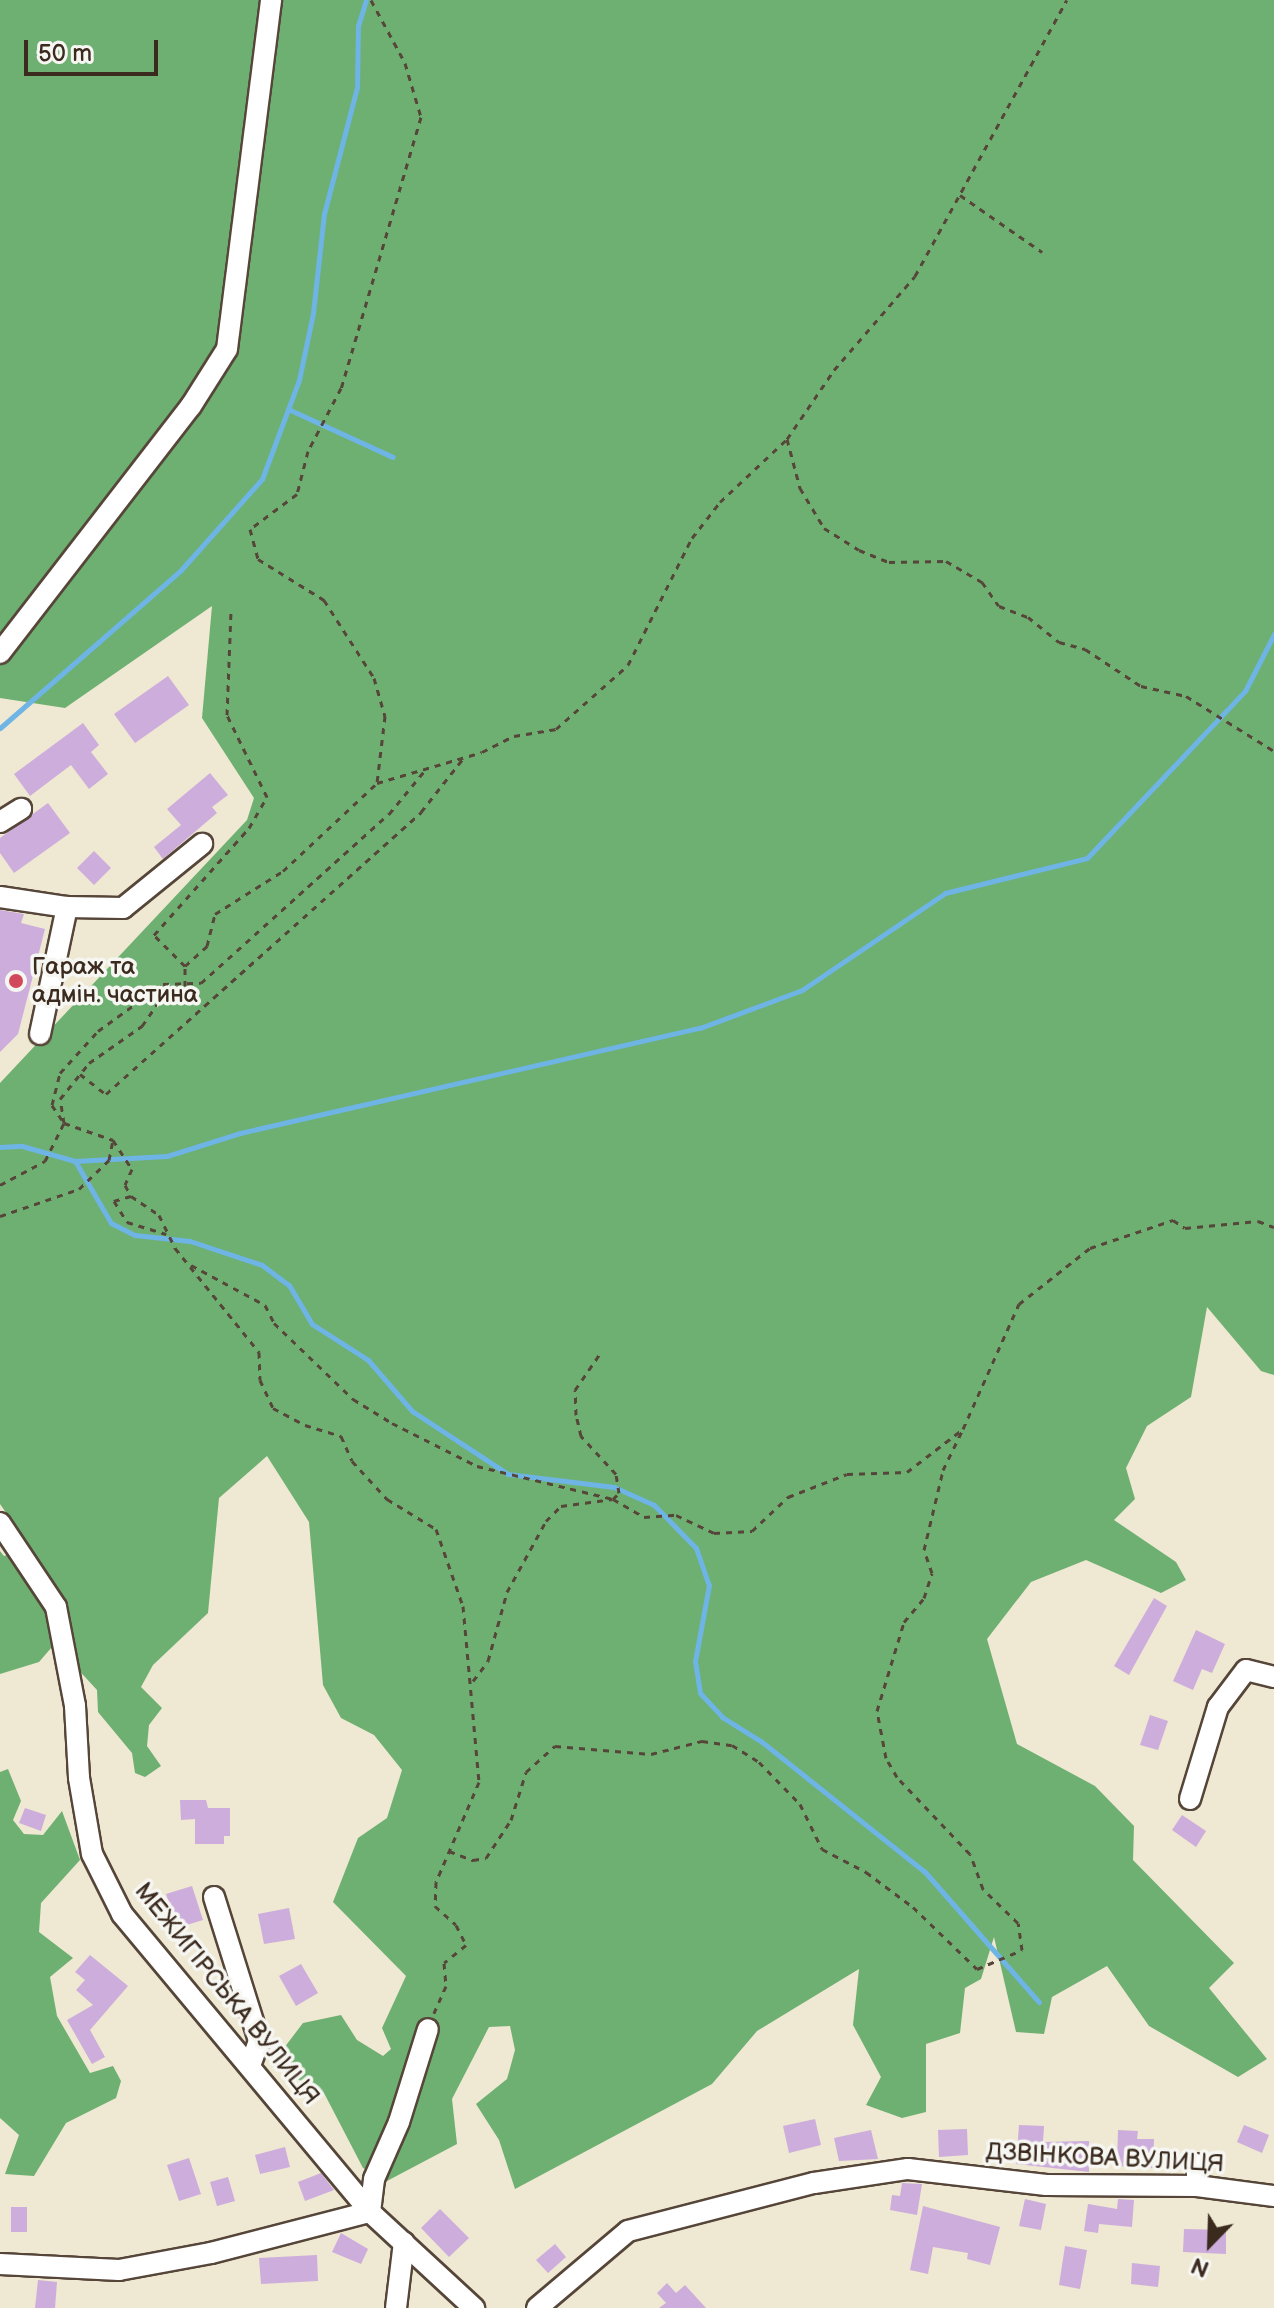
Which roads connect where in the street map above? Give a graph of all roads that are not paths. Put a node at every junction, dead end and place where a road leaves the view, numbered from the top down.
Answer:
1 (271, 0) edge
2 (0, 653) edge
3 (21, 809) dead end
4 (0, 822) edge
5 (202, 844) dead end
6 (0, 897) edge
7 (67, 907) junction
8 (40, 1034) dead end
9 (0, 1523) edge
10 (1274, 1677) edge
11 (1190, 1799) dead end
12 (214, 1897) dead end
13 (428, 2029) road end
14 (250, 2066) junction
15 (1197, 2164) dead end
16 (1197, 2186) junction
17 (1274, 2196) edge
18 (370, 2212) junction
19 (404, 2242) junction
20 (0, 2264) edge
21 (396, 2308) edge
22 (474, 2308) edge
23 (537, 2308) edge

1 - 2 street
3 - 4 street
5 - 7 street
6 - 7 street
7 - 8 street
9 - 14 street, МЕЖИГІРСЬКА ВУЛИЦЯ
10 - 11 street
12 - 14 street
13 - 18 street
14 - 18 street, МЕЖИГІРСЬКА ВУЛИЦЯ
15 - 16 street
16 - 17 street, ДЗВІНКОВА ВУЛИЦЯ
16 - 23 street, ДЗВІНКОВА ВУЛИЦЯ
18 - 19 street, МЕЖИГІРСЬКА ВУЛИЦЯ
18 - 20 street
19 - 21 street
19 - 22 street, МЕЖИГІРСЬКА ВУЛИЦЯ

